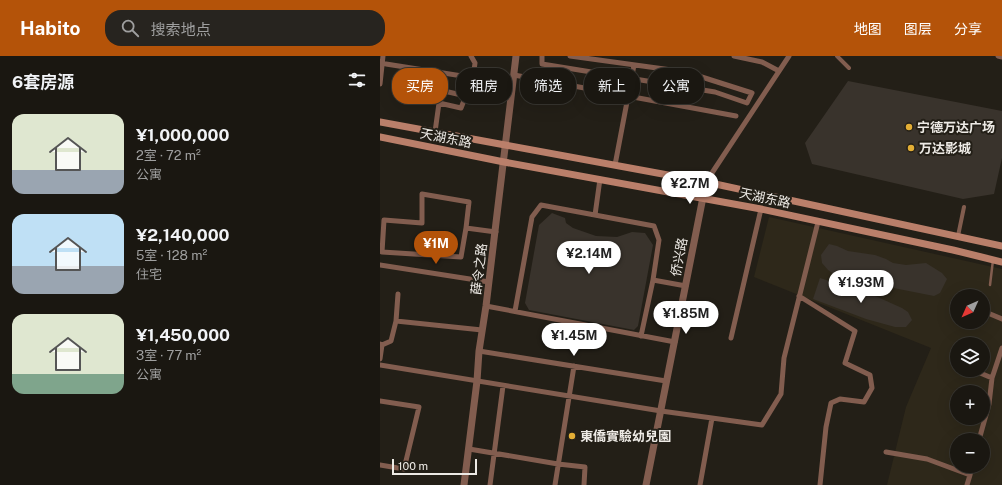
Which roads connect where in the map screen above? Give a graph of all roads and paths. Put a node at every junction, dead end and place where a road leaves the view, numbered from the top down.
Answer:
1 (383, 56) edge
2 (471, 56) edge
3 (516, 56) edge
4 (542, 56) edge
5 (570, 56) edge
6 (734, 56) edge
7 (789, 56) edge
8 (837, 56) edge
9 (998, 56) edge
10 (1002, 57) edge
11 (381, 62) edge
12 (634, 65) junction
13 (413, 68) edge
14 (475, 68) edge
15 (634, 68) edge
16 (656, 68) edge
17 (849, 68) dead end
18 (584, 71) edge
19 (779, 71) junction
20 (514, 75) junction
21 (704, 78) edge
22 (380, 84) edge
23 (513, 84) joint
24 (584, 88) edge
25 (704, 90) edge
26 (640, 98) edge
27 (463, 104) edge
28 (627, 104) edge
29 (684, 106) joint
30 (736, 116) dead end
31 (380, 122) edge
32 (435, 132) junction
33 (380, 137) edge
34 (506, 145) junction
35 (504, 162) junction
36 (615, 165) junction
37 (600, 179) junction
38 (706, 182) junction
39 (703, 198) junction
40 (964, 207) dead end
41 (761, 209) junction
42 (595, 215) junction
43 (818, 222) junction
44 (466, 228) junction
45 (496, 232) junction
46 (958, 236) junction
47 (1002, 246) edge
48 (993, 260) junction
49 (1002, 262) edge
50 (380, 265) edge
51 (653, 280) junction
52 (489, 282) junction
53 (990, 285) dead end
54 (686, 286) junction
55 (398, 294) dead end
56 (800, 296) junction
57 (486, 306) junction
58 (514, 311) junction
59 (990, 314) edge
60 (1002, 319) edge
61 (396, 321) junction
62 (482, 330) junction
63 (641, 336) junction
64 (731, 338) dead end
65 (674, 342) junction
66 (381, 345) edge
67 (1002, 348) edge
68 (479, 351) junction
69 (380, 359) edge
70 (380, 365) edge
71 (574, 366) junction
72 (992, 378) joint
73 (477, 381) junction
74 (666, 381) junction
75 (503, 386) junction
76 (569, 396) junction
77 (380, 401) edge
78 (661, 411) junction
79 (712, 418) junction
80 (981, 433) edge
81 (469, 449) junction
82 (886, 452) dead end
83 (495, 453) junction
84 (558, 464) junction
85 (380, 465) edge
86 (970, 475) joint
87 (464, 485) edge
88 (490, 485) edge
89 (555, 485) edge
90 (584, 485) edge
91 (646, 485) edge
92 (700, 485) edge
93 (820, 485) edge
94 (967, 485) edge

1 - 11 street
2 - 14 street
3 - 20 street, 薛令之路
4 - 18 street
5 - 12 street
6 - 19 street
7 - 19 street, 侨兴路
8 - 17 street
9 - 10 street
11 - 13 street
11 - 22 street
12 - 15 street
12 - 16 street
19 - 38 street, 侨兴路
20 - 23 street, 薛令之路
20 - 24 street
21 - 25 street
23 - 34 street, 薛令之路
26 - 29 street
27 - 32 street
28 - 36 street
29 - 30 street
31 - 32 main road, 天湖东路
32 - 34 main road, 天湖东路
33 - 35 main road, 天湖东路
34 - 35 street, 薛令之路
34 - 36 main road, 天湖东路
35 - 37 main road, 天湖东路
35 - 45 street, 薛令之路
36 - 38 main road, 天湖东路
37 - 39 main road, 天湖东路
37 - 42 street
38 - 39 street, 侨兴路
38 - 46 main road, 天湖东路
39 - 41 main road, 天湖东路
39 - 54 street, 侨兴路
40 - 46 street
41 - 43 main road, 天湖东路
41 - 64 street
42 - 51 street
42 - 58 street
43 - 48 main road, 天湖东路
43 - 56 street
44 - 44 street
44 - 45 street
45 - 52 street, 薛令之路
46 - 47 main road, 天湖东路
48 - 49 main road, 天湖东路
48 - 53 lane
50 - 52 street
51 - 54 street
51 - 63 street
52 - 57 street, 薛令之路
54 - 65 street, 侨兴路
55 - 61 street
56 - 79 street
56 - 93 street
57 - 58 street
57 - 62 street, 薛令之路
58 - 63 street
59 - 60 street
61 - 62 street
61 - 66 street
62 - 68 street, 薛令之路
63 - 65 street
65 - 74 street, 侨兴路
66 - 69 street
67 - 72 street
68 - 71 street
68 - 73 street, 薛令之路
70 - 73 street
71 - 74 street
71 - 76 street
72 - 80 street
73 - 75 street
73 - 81 street, 薛令之路
74 - 78 street, 侨兴路
75 - 76 street
75 - 83 street
76 - 78 street
76 - 84 street
77 - 85 street
78 - 79 street
78 - 91 street, 侨兴路
79 - 92 street
81 - 83 street
81 - 87 street, 薛令之路
82 - 86 street
83 - 84 street
83 - 88 street
84 - 89 street
84 - 90 street
86 - 94 street

